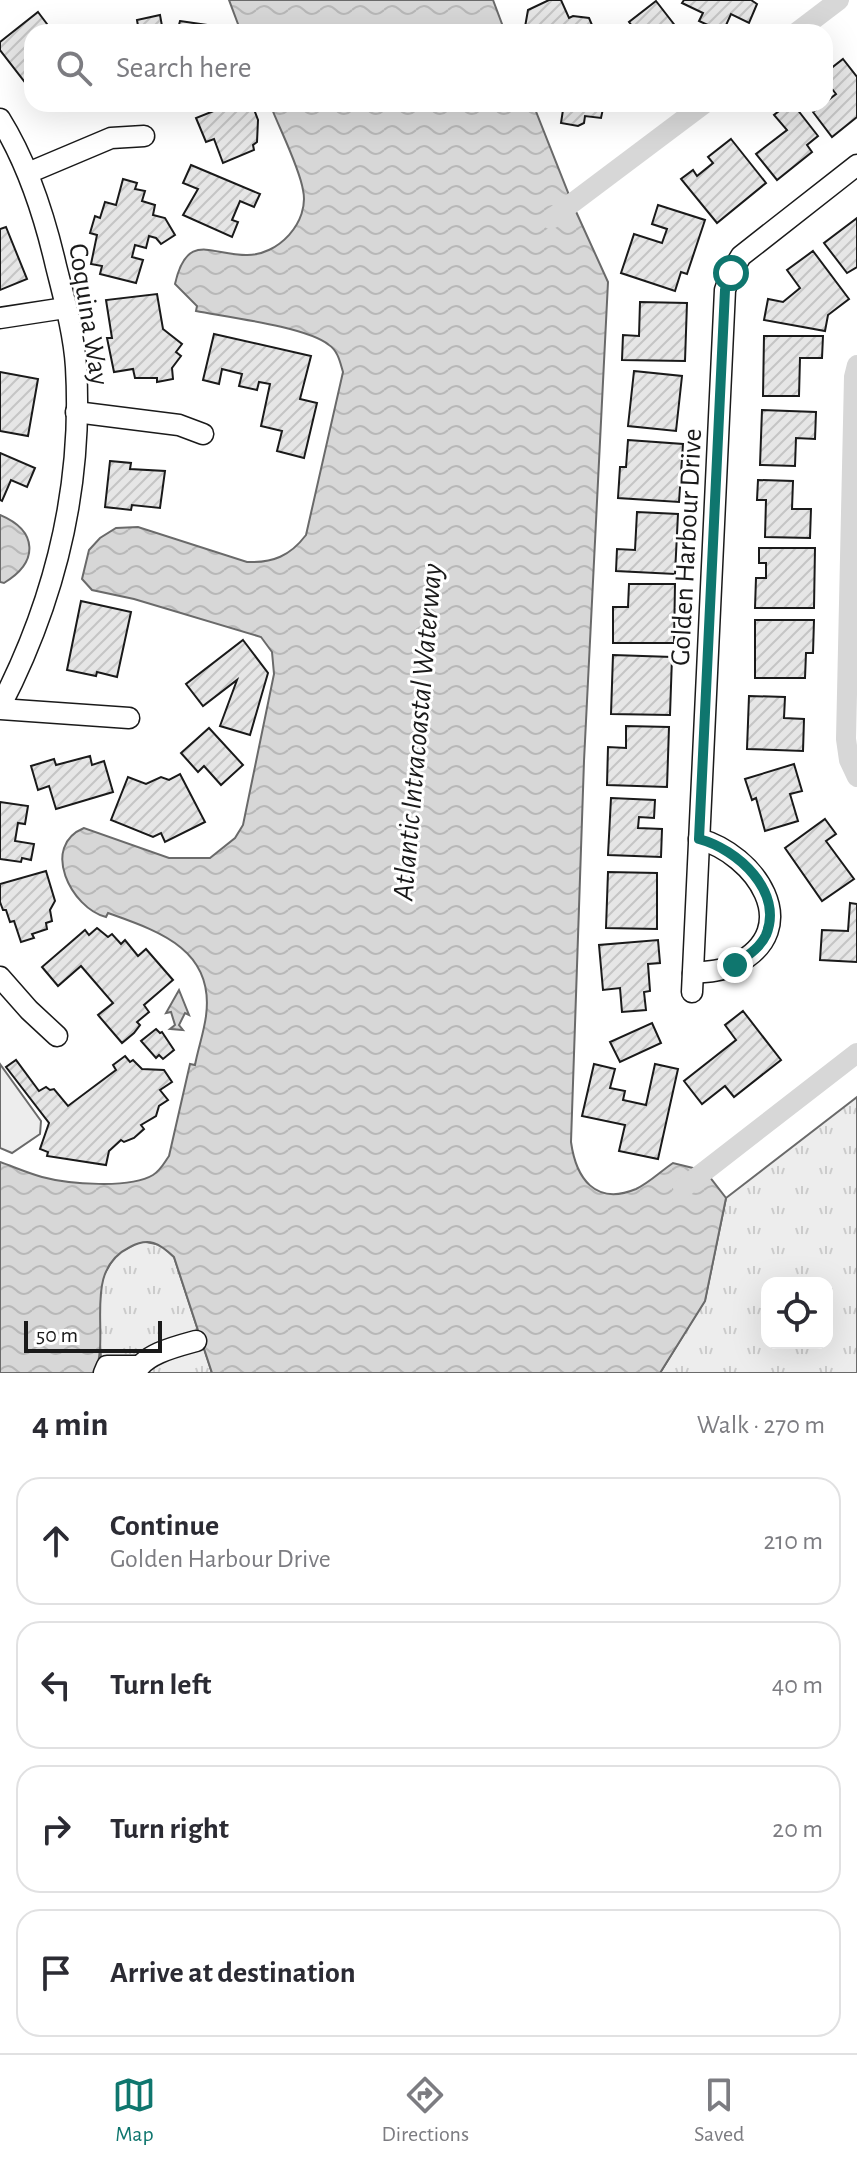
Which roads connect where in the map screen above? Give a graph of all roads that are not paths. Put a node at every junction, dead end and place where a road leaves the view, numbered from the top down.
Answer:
1 (0, 119) edge
2 (144, 136) dead end
3 (857, 165) edge
4 (28, 173) junction
5 (65, 308) junction
6 (0, 318) edge
7 (76, 412) junction
8 (203, 434) dead end
9 (0, 708) edge
10 (129, 718) dead end
11 (699, 839) junction
12 (0, 977) edge
13 (57, 1036) dead end
14 (196, 1341) dead end
15 (137, 1370) edge
16 (104, 1373) edge

1 - 4 street, Coquina Way
2 - 4 street
3 - 11 street, Golden Harbour Drive
4 - 5 street, Coquina Way
5 - 6 street
5 - 7 street, Coquina Way
7 - 8 street
7 - 9 street, Coquina Way
9 - 10 street
11 - 11 street, Golden Harbour Drive
12 - 13 street
14 - 15 street
15 - 16 street

